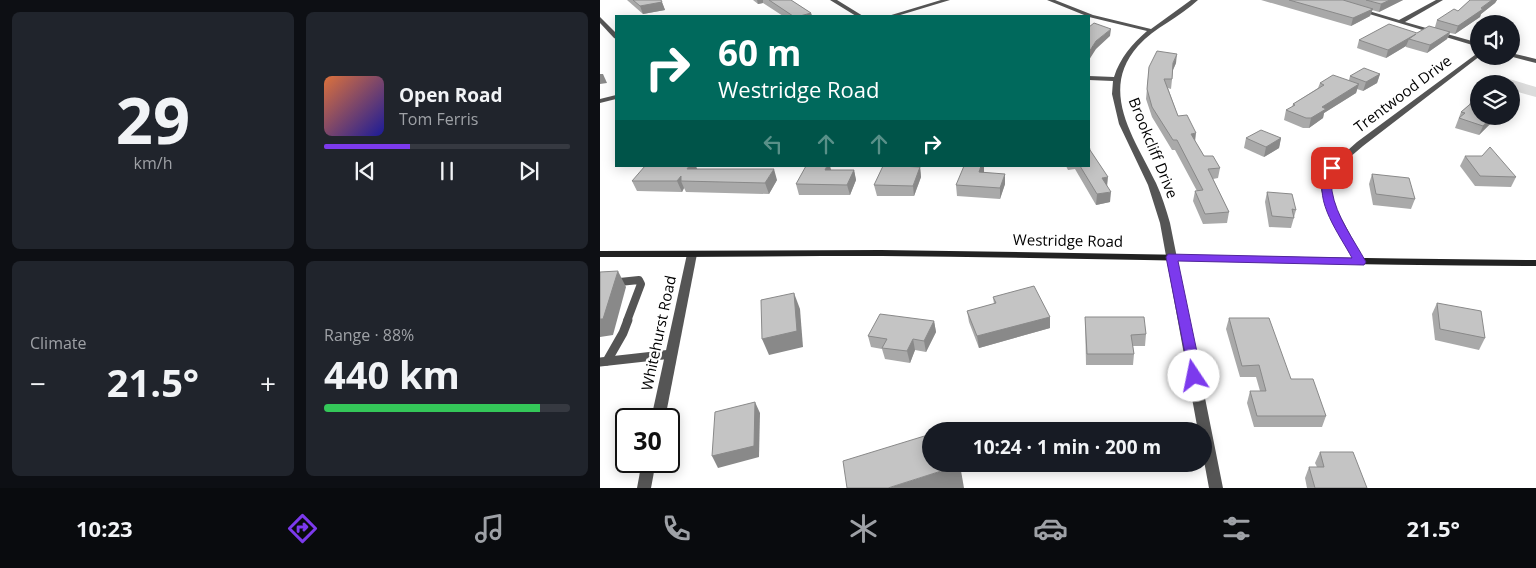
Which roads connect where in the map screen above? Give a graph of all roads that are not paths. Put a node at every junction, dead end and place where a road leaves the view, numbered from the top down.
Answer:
1 (833, 0) edge
2 (947, 0) edge
3 (1050, 0) edge
4 (1195, 0) edge
5 (1440, 0) edge
6 (1354, 8) edge
7 (858, 15) edge
8 (894, 15) edge
9 (1088, 15) edge
10 (1090, 16) edge
11 (600, 19) edge
12 (1400, 22) junction
13 (1153, 31) junction
14 (615, 36) edge
15 (1470, 42) edge
16 (1520, 57) edge
17 (1470, 61) edge
18 (1536, 61) edge
19 (1090, 78) edge
20 (1117, 79) junction
21 (615, 97) edge
22 (600, 102) edge
23 (600, 254) edge
24 (692, 254) junction
25 (1172, 257) junction
26 (1360, 262) junction
27 (1536, 263) edge
28 (600, 284) edge
29 (672, 354) junction
30 (604, 362) edge
31 (660, 408) edge
32 (647, 473) edge
33 (644, 488) edge
34 (1216, 488) edge

1 - 7 street
2 - 8 street
3 - 9 street
4 - 13 street, Brookcliff Drive
5 - 12 street
6 - 12 street
10 - 13 street
11 - 14 street
12 - 15 street
13 - 20 street, Brookcliff Drive
16 - 18 street
17 - 26 street, Trentwood Drive
19 - 20 street
20 - 25 street, Brookcliff Drive
21 - 22 street
23 - 24 main road, Westridge Road
24 - 25 main road, Westridge Road
24 - 29 street, Whitehurst Road
25 - 26 main road, Westridge Road
25 - 34 street, Brookcliff Drive
26 - 27 main road, Westridge Road
28 - 30 lane
29 - 30 lane
29 - 31 street, Whitehurst Road
32 - 33 street

